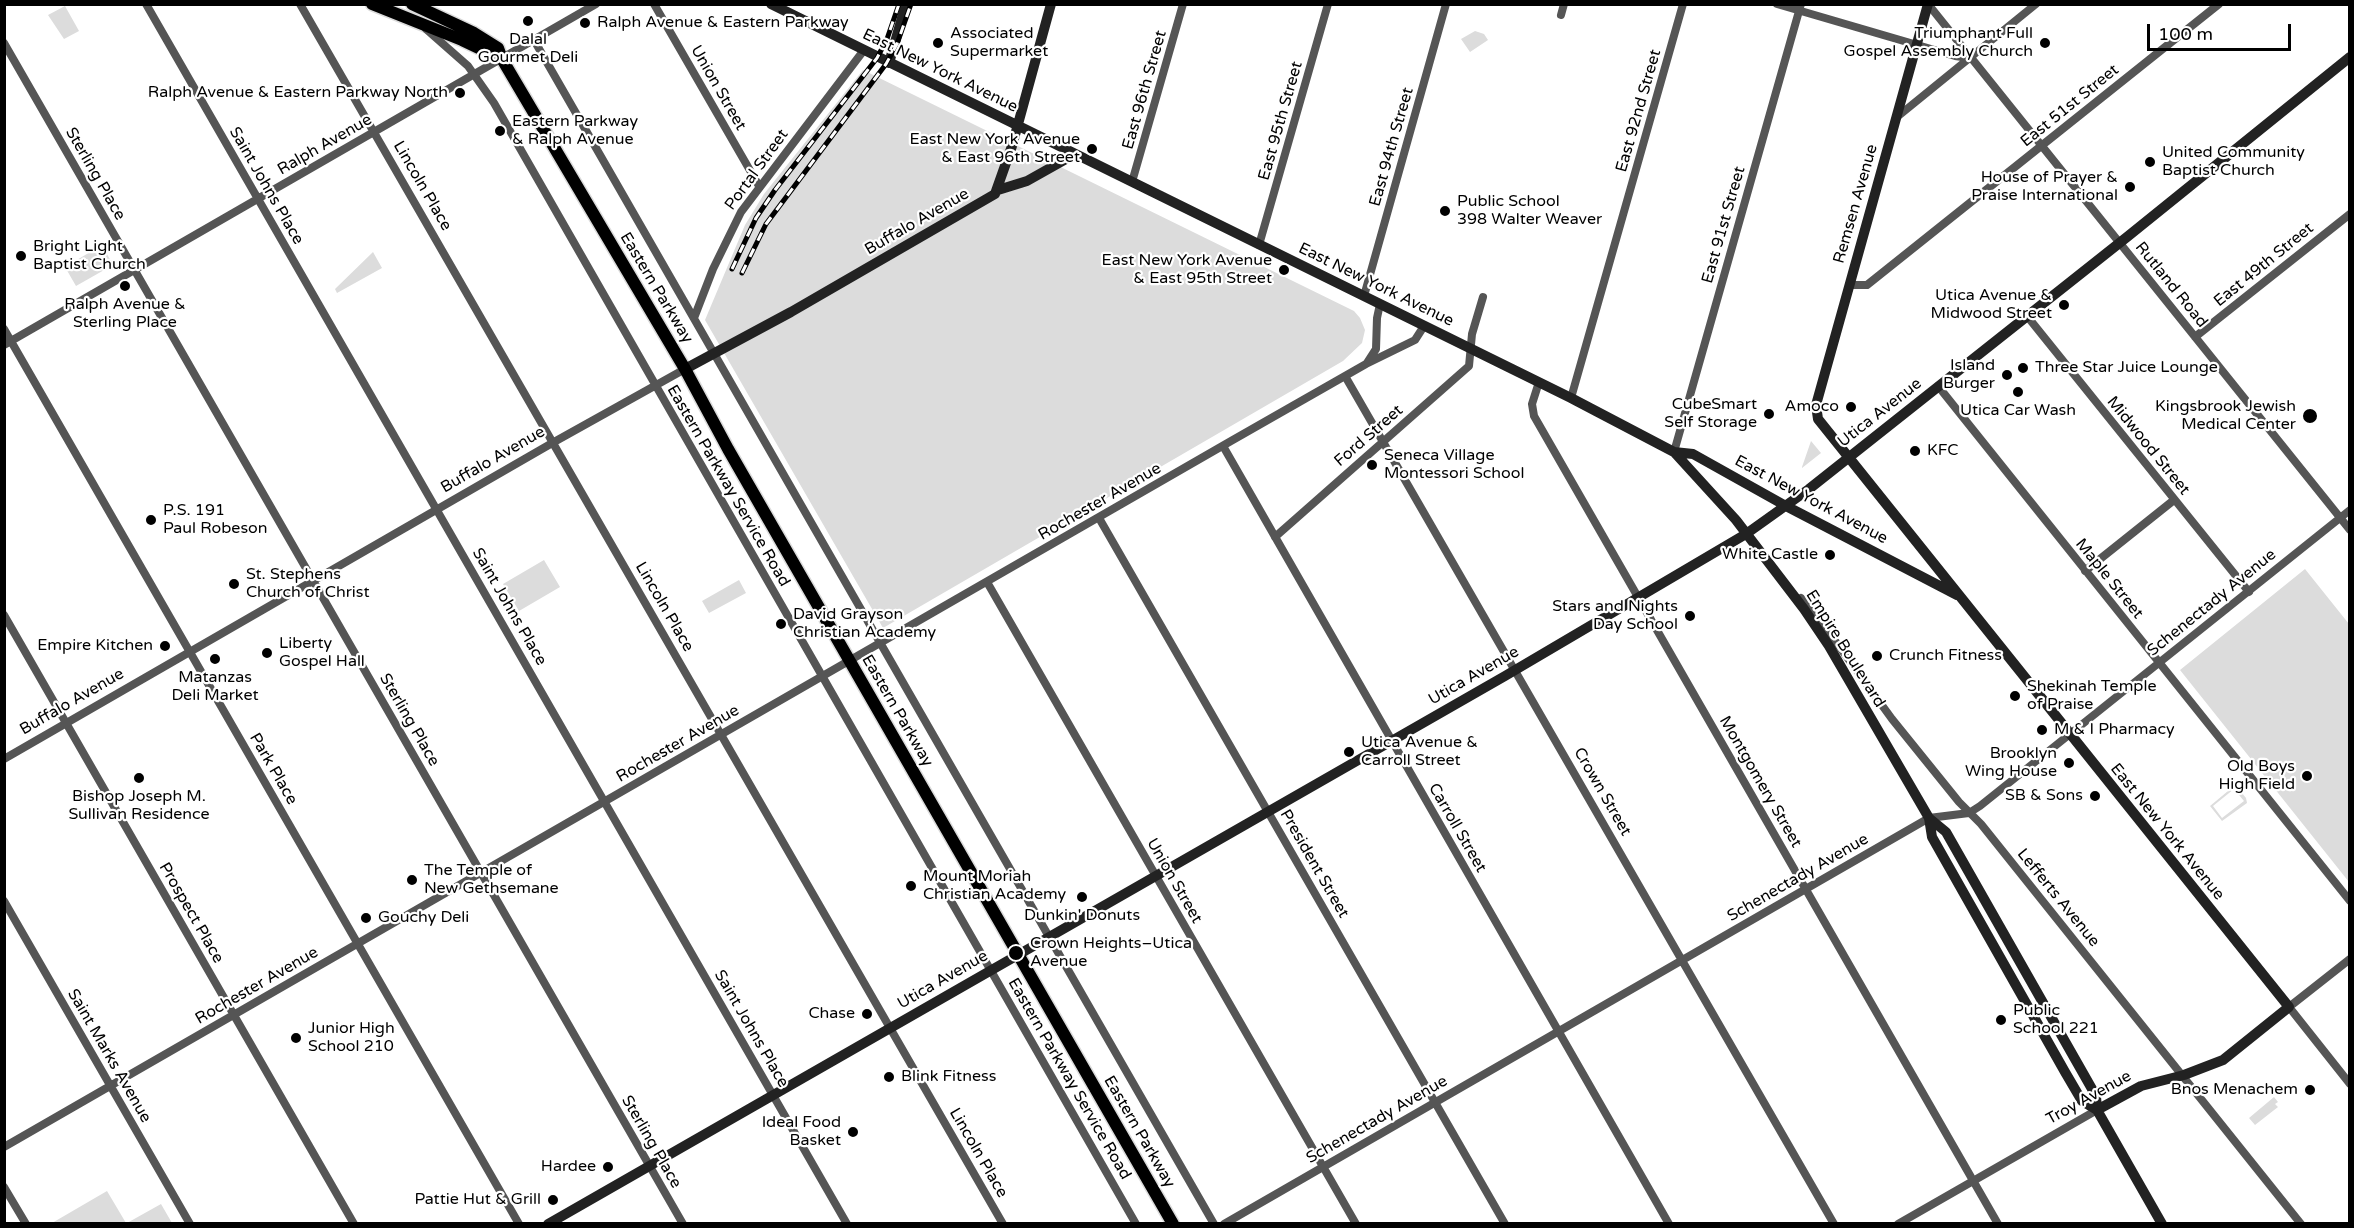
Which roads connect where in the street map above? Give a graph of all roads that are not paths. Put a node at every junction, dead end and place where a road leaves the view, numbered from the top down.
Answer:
1 (146, 4) edge
2 (300, 4) edge
3 (372, 4) edge
4 (412, 4) edge
5 (596, 4) edge
6 (654, 4) edge
7 (771, 4) edge
8 (906, 4) edge
9 (1051, 4) edge
10 (1183, 4) edge
11 (1328, 4) edge
12 (1446, 4) edge
13 (1564, 4) edge
14 (1683, 4) edge
15 (1777, 4) edge
16 (1928, 4) edge
17 (2036, 4) edge
18 (2219, 4) edge
19 (431, 8) edge
20 (1800, 8) edge
21 (1561, 15) dead end
22 (422, 26) junction
23 (534, 40) junction
24 (4, 43) edge
25 (1917, 45) junction
26 (864, 50) junction
27 (2349, 57) edge
28 (1970, 58) junction
29 (502, 59) junction
30 (889, 63) junction
31 (474, 74) junction
32 (1896, 118) junction
33 (1017, 126) junction
34 (375, 131) junction
35 (2042, 146) junction
36 (1075, 154) junction
37 (1132, 182) junction
38 (759, 186) junction
39 (998, 190) junction
40 (257, 200) junction
41 (2349, 214) edge
42 (2119, 243) junction
43 (1259, 245) junction
44 (135, 270) junction
45 (1849, 285) junction
46 (1364, 296) junction
47 (1483, 297) dead end
48 (1380, 304) junction
49 (2027, 316) junction
50 (694, 318) junction
51 (1424, 326) junction
52 (4, 329) edge
53 (2195, 337) junction
54 (8, 343) edge
55 (1470, 349) junction
56 (714, 354) junction
57 (1366, 364) junction
58 (685, 369) junction
59 (1345, 376) junction
60 (1539, 382) junction
61 (655, 386) junction
62 (1938, 386) junction
63 (1571, 398) junction
64 (1816, 411) joint
65 (1384, 441) junction
66 (554, 442) junction
67 (1223, 446) junction
68 (1674, 452) junction
69 (1848, 457) junction
70 (2174, 500) junction
71 (1786, 506) junction
72 (437, 510) junction
73 (2349, 510) edge
74 (1099, 518) junction
75 (2340, 518) junction
76 (2349, 530) edge
77 (1746, 534) junction
78 (1275, 537) junction
79 (2085, 571) junction
80 (314, 580) junction
81 (987, 582) junction
82 (2249, 592) junction
83 (1792, 593) junction
84 (1638, 597) junction
85 (1963, 598) junction
86 (4, 615) edge
87 (881, 643) junction
88 (190, 652) junction
89 (850, 661) junction
90 (2159, 663) junction
91 (1515, 670) junction
92 (822, 677) junction
93 (66, 723) junction
94 (2070, 734) junction
95 (722, 735) junction
96 (1391, 740) junction
97 (4, 759) edge
98 (605, 802) junction
99 (1268, 810) junction
100 (1969, 813) junction
101 (1929, 818) junction
102 (482, 873) junction
103 (1155, 875) junction
104 (1805, 889) junction
105 (4, 901) edge
106 (2349, 901) edge
107 (1049, 936) junction
108 (358, 944) junction
109 (1018, 954) junction
110 (2349, 958) edge
111 (1683, 959) junction
112 (991, 969) junction
113 (2289, 1007) junction
114 (234, 1015) junction
115 (890, 1027) junction
116 (1558, 1031) junction
117 (2184, 1075) junction
118 (2349, 1084) edge
119 (110, 1085) junction
120 (773, 1094) junction
121 (1435, 1102) junction
122 (2097, 1110) junction
123 (4, 1147) edge
124 (649, 1165) junction
125 (1323, 1167) junction
126 (1974, 1181) junction
127 (4, 1186) edge
128 (26, 1224) edge
129 (190, 1224) edge
130 (354, 1224) edge
131 (519, 1224) edge
132 (548, 1224) edge
133 (683, 1224) edge
134 (847, 1224) edge
135 (1003, 1224) edge
136 (1136, 1224) edge
137 (1173, 1224) edge
138 (1214, 1224) edge
139 (1224, 1224) edge
140 (1356, 1224) edge
141 (1505, 1224) edge
142 (1669, 1224) edge
143 (1834, 1224) edge
144 (1898, 1224) edge
145 (1998, 1224) edge
146 (2162, 1224) edge
147 (2301, 1224) edge

1 - 40 street, Saint Johns Place
2 - 34 street, Lincoln Place
3 - 22 main road
4 - 19 main road, Eastern Parkway
5 - 23 street, Ralph Avenue
6 - 38 street, Union Street
7 - 26 main road, East New York Avenue
8 - 30 main road
9 - 33 main road
10 - 37 street, East 96th Street
11 - 43 street, East 95th Street
12 - 46 street, East 94th Street
13 - 21 street
14 - 63 street, East 92nd Street
15 - 20 street
16 - 25 main road, Remsen Avenue
16 - 28 street, Rutland Road
17 - 28 street
18 - 35 street, East 51st Street
19 - 29 main road, Eastern Parkway
20 - 25 street
20 - 68 street, East 91st Street
22 - 29 main road
22 - 31 street, Eastern Parkway Service Road
23 - 29 street, Ralph Avenue
23 - 50 street
24 - 44 street, Sterling Place
25 - 28 street
25 - 32 main road, Remsen Avenue
26 - 30 main road, East New York Avenue
26 - 38 street, Portal Street
27 - 42 main road, Utica Avenue
28 - 32 street
28 - 35 street, Rutland Road
29 - 31 street, Ralph Avenue
29 - 58 main road, Eastern Parkway
30 - 33 main road, East New York Avenue
31 - 34 street, Ralph Avenue
31 - 61 street, Eastern Parkway Service Road
32 - 45 main road, Remsen Avenue
33 - 36 main road, East New York Avenue
33 - 39 main road
34 - 40 street, Ralph Avenue
34 - 66 street, Lincoln Place
35 - 42 street, Rutland Road
35 - 45 street, East 51st Street
36 - 37 main road, East New York Avenue
36 - 39 main road, Buffalo Avenue
37 - 43 main road, East New York Avenue
38 - 50 street, Portal Street
39 - 56 main road, Buffalo Avenue
40 - 44 street, Ralph Avenue
40 - 72 street, Saint Johns Place
41 - 53 street, East 49th Street
42 - 49 main road, Utica Avenue
42 - 53 street, Rutland Road
43 - 46 main road, East New York Avenue
44 - 54 street, Ralph Avenue
44 - 80 street, Sterling Place
45 - 64 main road, Remsen Avenue
46 - 48 main road, East New York Avenue
47 - 55 street, Ford Street
48 - 51 main road, East New York Avenue
48 - 57 street
49 - 62 main road, Utica Avenue
49 - 70 street, Midwood Street
50 - 56 street
51 - 55 main road, East New York Avenue
51 - 57 street, Rochester Avenue
52 - 54 street, Park Place
53 - 75 street, Rutland Road
54 - 88 street, Park Place
55 - 60 main road, East New York Avenue
55 - 65 street, Ford Street
56 - 58 main road, Buffalo Avenue
56 - 87 street
57 - 59 street, Rochester Avenue
58 - 61 street, Buffalo Avenue
58 - 89 main road, Eastern Parkway
59 - 65 street, Crown Street
59 - 67 street, Rochester Avenue
60 - 63 main road, East New York Avenue
60 - 84 street, Montgomery Street
61 - 66 street, Buffalo Avenue
61 - 92 street, Eastern Parkway Service Road
62 - 69 main road, Utica Avenue
62 - 79 street, Maple Street
63 - 68 main road, East New York Avenue
64 - 69 main road, East New York Avenue
65 - 78 street, Ford Street
65 - 91 street, Crown Street
66 - 72 street, Buffalo Avenue
66 - 95 street, Lincoln Place
67 - 74 street, Rochester Avenue
67 - 78 street, Carroll Street
68 - 71 main road, East New York Avenue
68 - 77 main road, Empire Boulevard
69 - 71 main road, Utica Avenue
69 - 85 main road, East New York Avenue
70 - 79 street
70 - 82 street, Midwood Street
71 - 77 main road, Utica Avenue
71 - 85 main road, East New York Avenue
72 - 80 street, Buffalo Avenue
72 - 98 street, Saint Johns Place
73 - 75 street, Schenectady Avenue
74 - 81 street, Rochester Avenue
74 - 99 street, President Street
75 - 76 street, Rutland Road
75 - 82 street, Schenectady Avenue
77 - 83 main road, Empire Boulevard
77 - 84 main road, Utica Avenue
78 - 96 street, Carroll Street
79 - 90 street, Maple Street
80 - 88 street, Buffalo Avenue
80 - 102 street, Sterling Place
81 - 87 street, Rochester Avenue
81 - 103 street, Union Street
82 - 90 street, Schenectady Avenue
83 - 100 street, Lefferts Avenue
83 - 101 main road, Empire Boulevard
84 - 91 main road, Utica Avenue
84 - 104 street, Montgomery Street
85 - 94 main road, East New York Avenue
86 - 93 street, Prospect Place
87 - 89 street, Rochester Avenue
87 - 107 street
88 - 93 street, Buffalo Avenue
88 - 108 street, Park Place
89 - 92 street, Rochester Avenue
89 - 109 main road, Eastern Parkway
90 - 94 street, Schenectady Avenue
90 - 106 street, Maple Street
91 - 96 main road, Utica Avenue
91 - 111 street, Crown Street
92 - 95 street, Rochester Avenue
92 - 112 street, Eastern Parkway Service Road
93 - 97 street, Buffalo Avenue
93 - 114 street, Prospect Place
94 - 100 street, Schenectady Avenue
94 - 113 main road, East New York Avenue
95 - 98 street, Rochester Avenue
95 - 115 street, Lincoln Place
96 - 99 main road, Utica Avenue
96 - 116 street, Carroll Street
98 - 102 street, Rochester Avenue
98 - 120 street, Saint Johns Place
99 - 103 main road, Utica Avenue
99 - 121 street, President Street
100 - 101 street, Schenectady Avenue
100 - 117 street, Lefferts Avenue
101 - 104 street, Schenectady Avenue
101 - 122 main road, Empire Boulevard
102 - 108 street, Rochester Avenue
102 - 124 street, Sterling Place
103 - 107 main road, Utica Avenue
103 - 125 street, Union Street
104 - 111 street, Schenectady Avenue
104 - 126 street, Montgomery Street
105 - 119 street, Saint Marks Avenue
107 - 109 main road, Utica Avenue
107 - 138 street
108 - 114 street, Rochester Avenue
108 - 131 street, Park Place
109 - 112 main road, Utica Avenue
109 - 137 main road, Eastern Parkway
110 - 113 street, Troy Avenue
111 - 116 street, Schenectady Avenue
111 - 143 street, Crown Street
112 - 115 main road, Utica Avenue
112 - 136 street, Eastern Parkway Service Road
113 - 117 main road, Troy Avenue
113 - 118 street, East New York Avenue
114 - 119 street, Rochester Avenue
114 - 130 street, Prospect Place
115 - 120 main road, Utica Avenue
115 - 135 street, Lincoln Place
116 - 121 street, Schenectady Avenue
116 - 142 street, Carroll Street
117 - 122 main road, Troy Avenue
117 - 147 street, Lefferts Avenue
119 - 123 street, Rochester Avenue
119 - 129 street, Saint Marks Avenue
120 - 124 main road, Utica Avenue
120 - 134 street, Saint Johns Place
121 - 125 street, Schenectady Avenue
121 - 141 street, President Street
122 - 126 street, Troy Avenue
122 - 146 main road, Empire Boulevard
124 - 132 main road, Utica Avenue
124 - 133 street, Sterling Place
125 - 139 street, Schenectady Avenue
125 - 140 street, Union Street
126 - 144 street, Troy Avenue
126 - 145 street, Montgomery Street
127 - 128 street

